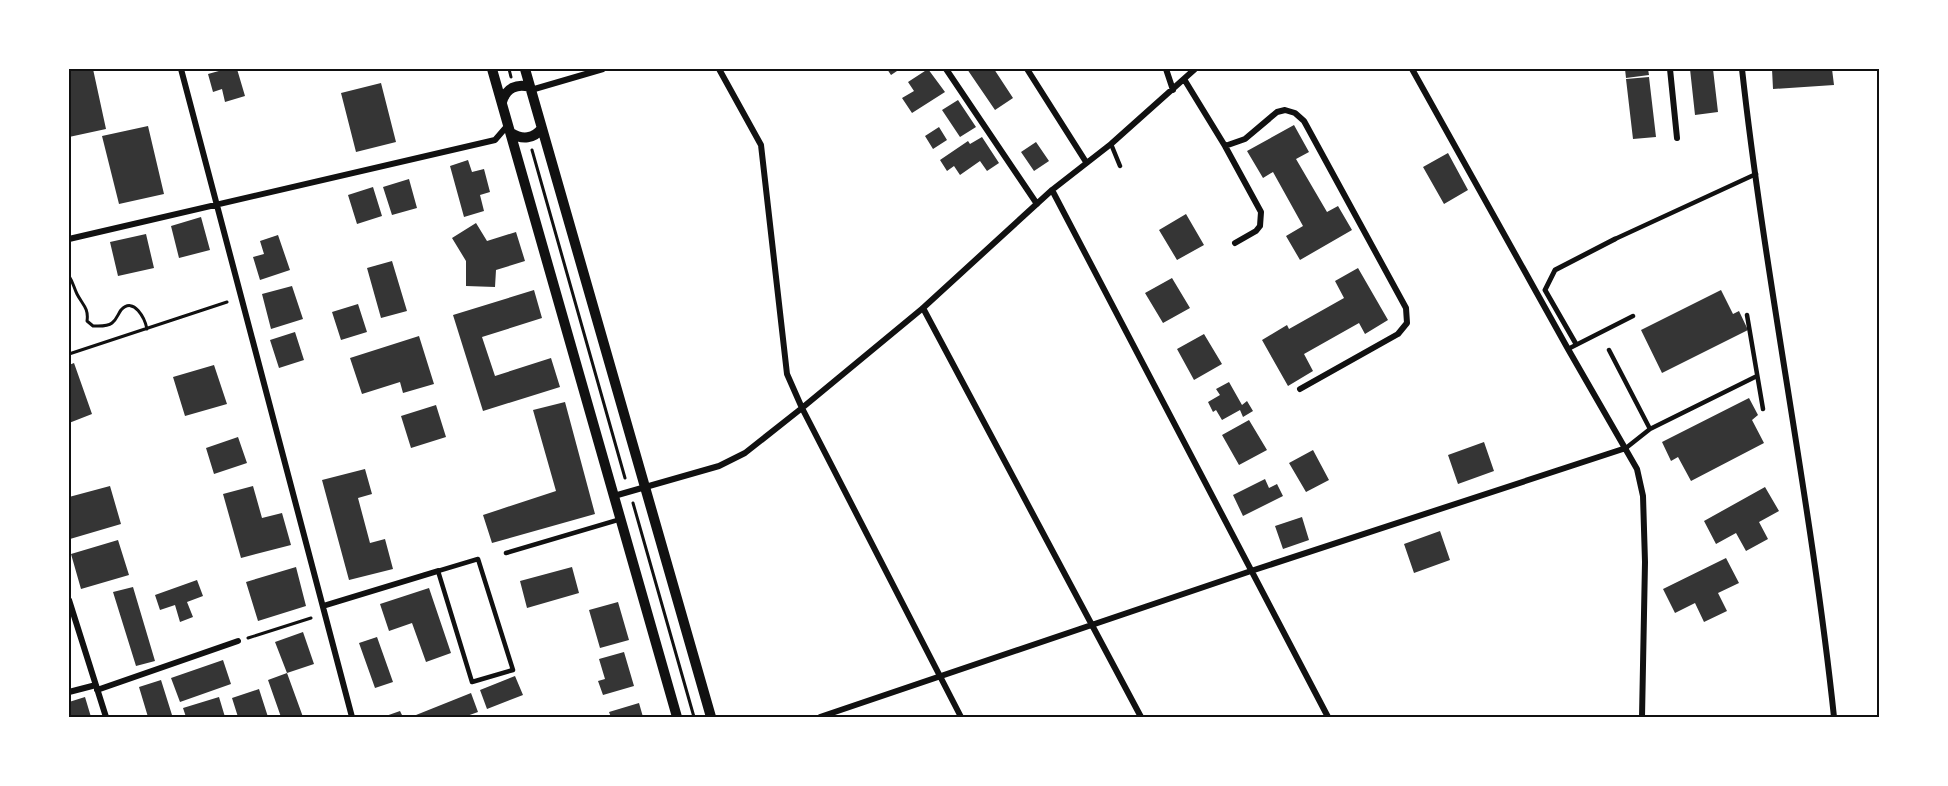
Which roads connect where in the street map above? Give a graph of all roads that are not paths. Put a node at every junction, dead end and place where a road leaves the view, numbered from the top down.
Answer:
1 (181, 69) edge
2 (492, 69) edge
3 (525, 69) edge
4 (603, 69) edge
5 (719, 69) edge
6 (946, 69) edge
7 (1027, 69) edge
8 (1166, 69) edge
9 (1195, 69) edge
10 (1412, 69) edge
11 (1670, 69) edge
12 (1742, 69) edge
13 (1184, 79) junction
14 (530, 88) junction
15 (1173, 90) junction
16 (502, 102) junction
17 (542, 128) junction
18 (509, 129) junction
19 (1677, 138) dead end
20 (1111, 144) junction
21 (1225, 146) junction
22 (1086, 162) junction
23 (1120, 166) dead end
24 (1756, 174) junction
25 (1053, 190) junction
26 (217, 204) junction
27 (1037, 204) junction
28 (69, 239) edge
29 (1615, 239) joint
30 (1235, 243) dead end
31 (923, 308) junction
32 (1747, 315) dead end
33 (1633, 316) dead end
34 (1576, 344) junction
35 (1568, 350) junction
36 (1609, 350) dead end
37 (1757, 376) junction
38 (1300, 389) dead end
39 (802, 408) junction
40 (1763, 409) dead end
41 (1650, 429) junction
42 (1626, 448) junction
43 (645, 487) junction
44 (614, 496) junction
45 (621, 519) junction
46 (506, 553) dead end
47 (438, 571) junction
48 (1251, 571) junction
49 (69, 600) edge
50 (323, 606) junction
51 (1092, 626) junction
52 (238, 642) road end
53 (940, 676) junction
54 (96, 687) junction
55 (69, 692) edge
56 (106, 717) edge
57 (352, 717) edge
58 (677, 717) edge
59 (711, 717) edge
60 (820, 717) edge
61 (961, 717) edge
62 (1141, 717) edge
63 (1328, 717) edge
64 (1642, 717) edge
65 (1834, 717) edge

1 - 26 street
2 - 16 street
3 - 14 street
4 - 14 street
5 - 39 street
6 - 27 street
7 - 22 street
8 - 15 street
9 - 13 street
10 - 35 street
11 - 19 street
12 - 24 street
13 - 15 street
13 - 21 street
14 - 16 street
14 - 17 street
15 - 20 street
16 - 18 street
17 - 18 street
17 - 43 street
18 - 26 street
18 - 44 street
20 - 22 street
20 - 23 lane
21 - 30 street
21 - 38 street
22 - 25 street
24 - 29 lane
24 - 65 street
25 - 27 street
25 - 48 street
26 - 28 street
26 - 50 street
27 - 31 street
29 - 34 street
31 - 39 street
31 - 51 street
32 - 37 lane
33 - 34 lane
34 - 35 lane
35 - 42 street
36 - 41 lane
37 - 40 lane
37 - 41 lane
39 - 43 street
39 - 53 street
41 - 42 lane
42 - 48 street
42 - 64 street
43 - 44 street
43 - 59 street
44 - 45 street
45 - 46 lane
45 - 58 street
47 - 47 lane
47 - 50 street
48 - 51 street
48 - 63 street
49 - 54 street
50 - 57 street
51 - 53 street
51 - 62 street
52 - 54 street
53 - 60 street
53 - 61 street
54 - 55 street
54 - 56 street

